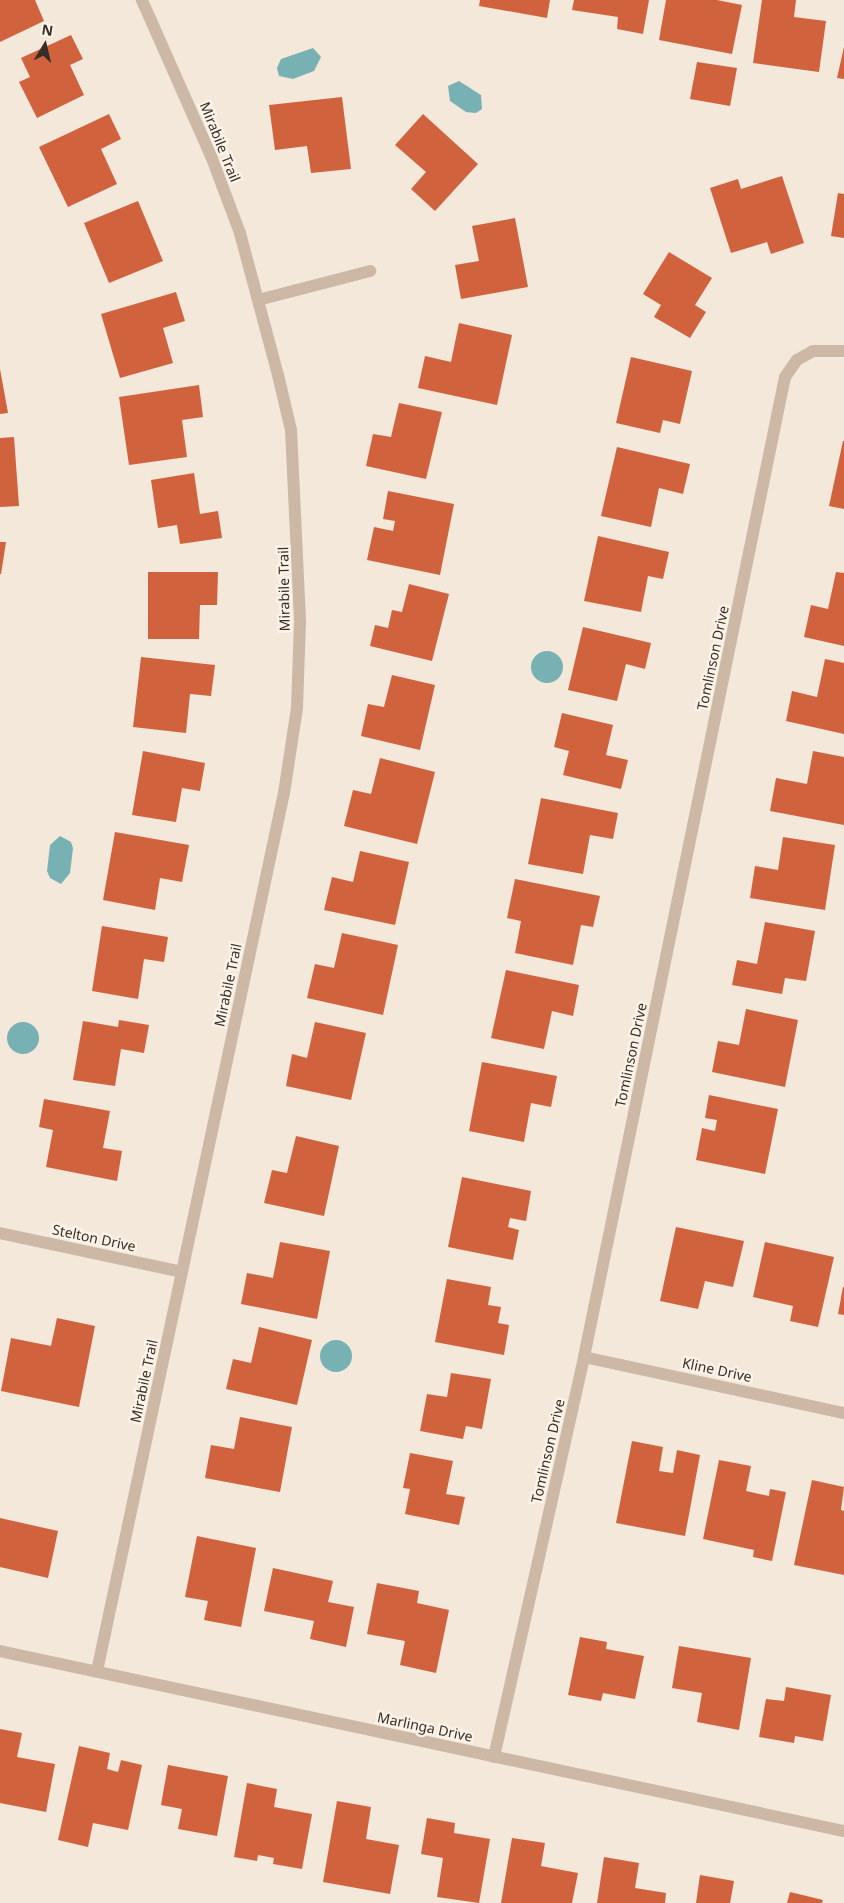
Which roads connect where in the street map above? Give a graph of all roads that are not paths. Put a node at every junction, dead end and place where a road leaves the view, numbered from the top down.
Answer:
1 (142, 0) edge
2 (370, 271) dead end
3 (258, 300) junction
4 (844, 351) edge
5 (0, 1233) edge
6 (182, 1272) junction
7 (584, 1357) junction
8 (844, 1413) edge
9 (0, 1651) edge
10 (97, 1671) junction
11 (494, 1757) junction
12 (844, 1831) edge

1 - 3 street, Mirabile Trail
2 - 3 street
3 - 6 street, Mirabile Trail
4 - 7 street, Tomlinson Drive
5 - 6 street, Stelton Drive
6 - 10 street, Mirabile Trail
7 - 8 street, Kline Drive
7 - 11 street, Tomlinson Drive
9 - 10 street, Marlinga Drive
10 - 11 street, Marlinga Drive
11 - 12 street, Marlinga Drive

